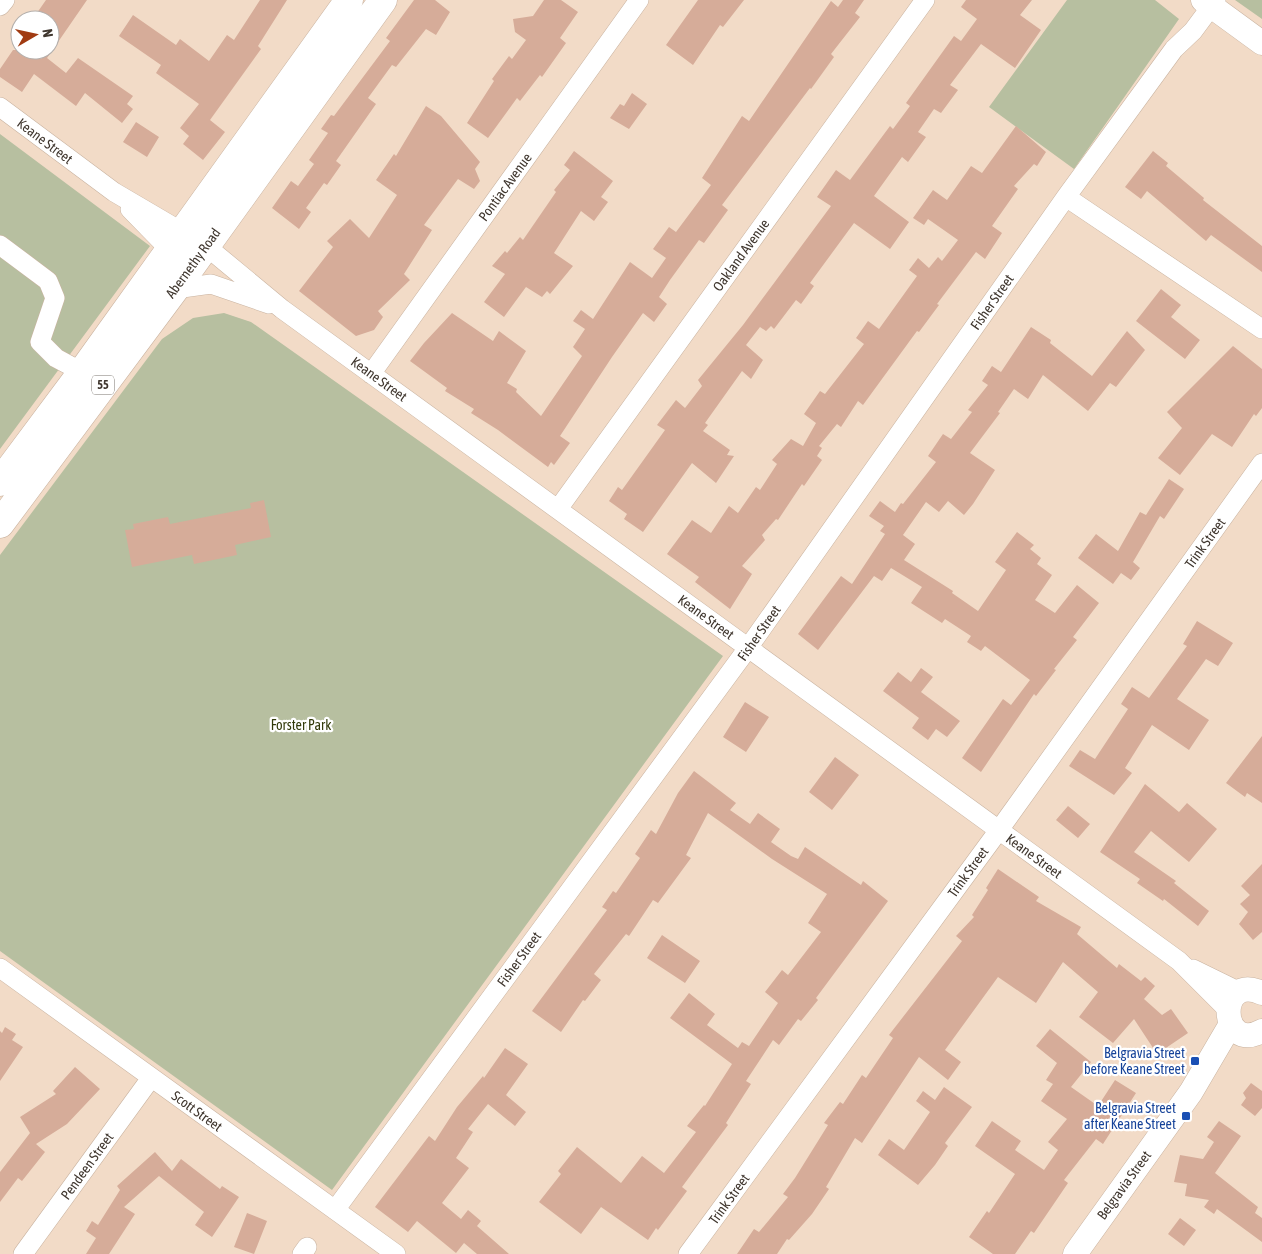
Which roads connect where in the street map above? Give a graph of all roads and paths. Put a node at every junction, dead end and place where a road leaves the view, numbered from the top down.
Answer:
1 (4, 0) edge
2 (349, 0) edge
3 (383, 0) edge
4 (639, 0) edge
5 (925, 0) edge
6 (1207, 2) edge
7 (0, 6) edge
8 (1262, 43) edge
9 (0, 107) edge
10 (1066, 197) junction
11 (176, 240) junction
12 (0, 245) edge
13 (199, 255) junction
14 (175, 289) junction
15 (282, 309) junction
16 (1262, 329) edge
17 (82, 372) junction
18 (371, 374) junction
19 (1262, 463) edge
20 (0, 482) edge
21 (558, 509) junction
22 (0, 524) edge
23 (748, 648) junction
24 (999, 830) junction
25 (0, 968) edge
26 (1250, 1012) edge
27 (151, 1078) junction
28 (335, 1210) junction
29 (23, 1254) edge
30 (396, 1254) edge
31 (688, 1254) edge
32 (1075, 1254) edge

1 - 7 street
2 - 11 main road, Abernethy Road / 55
3 - 13 main road, Abernethy Road / 55
4 - 18 street, Pontiac Avenue
5 - 21 street, Oakland Avenue
6 - 8 street
6 - 10 street, Fisher Street
9 - 11 street, Keane Street
10 - 16 street
10 - 23 street, Fisher Street
11 - 13 street, Keane Street
11 - 17 main road, Abernethy Road / 55
12 - 17 street
13 - 14 main road, Abernethy Road / 55
13 - 15 street, Keane Street
14 - 15 street, Keane Street
14 - 22 main road, Abernethy Road / 55
15 - 18 street, Keane Street
17 - 20 main road, Abernethy Road / 55
18 - 21 street, Keane Street
19 - 24 street, Trink Street
21 - 23 street, Keane Street
23 - 24 street, Keane Street
23 - 28 street, Fisher Street
24 - 26 street, Keane Street
24 - 31 street, Trink Street
25 - 27 street, Scott Street
26 - 32 street, Belgravia Street
27 - 28 street, Scott Street
27 - 29 street, Pendeen Street
28 - 30 street, Scott Street

